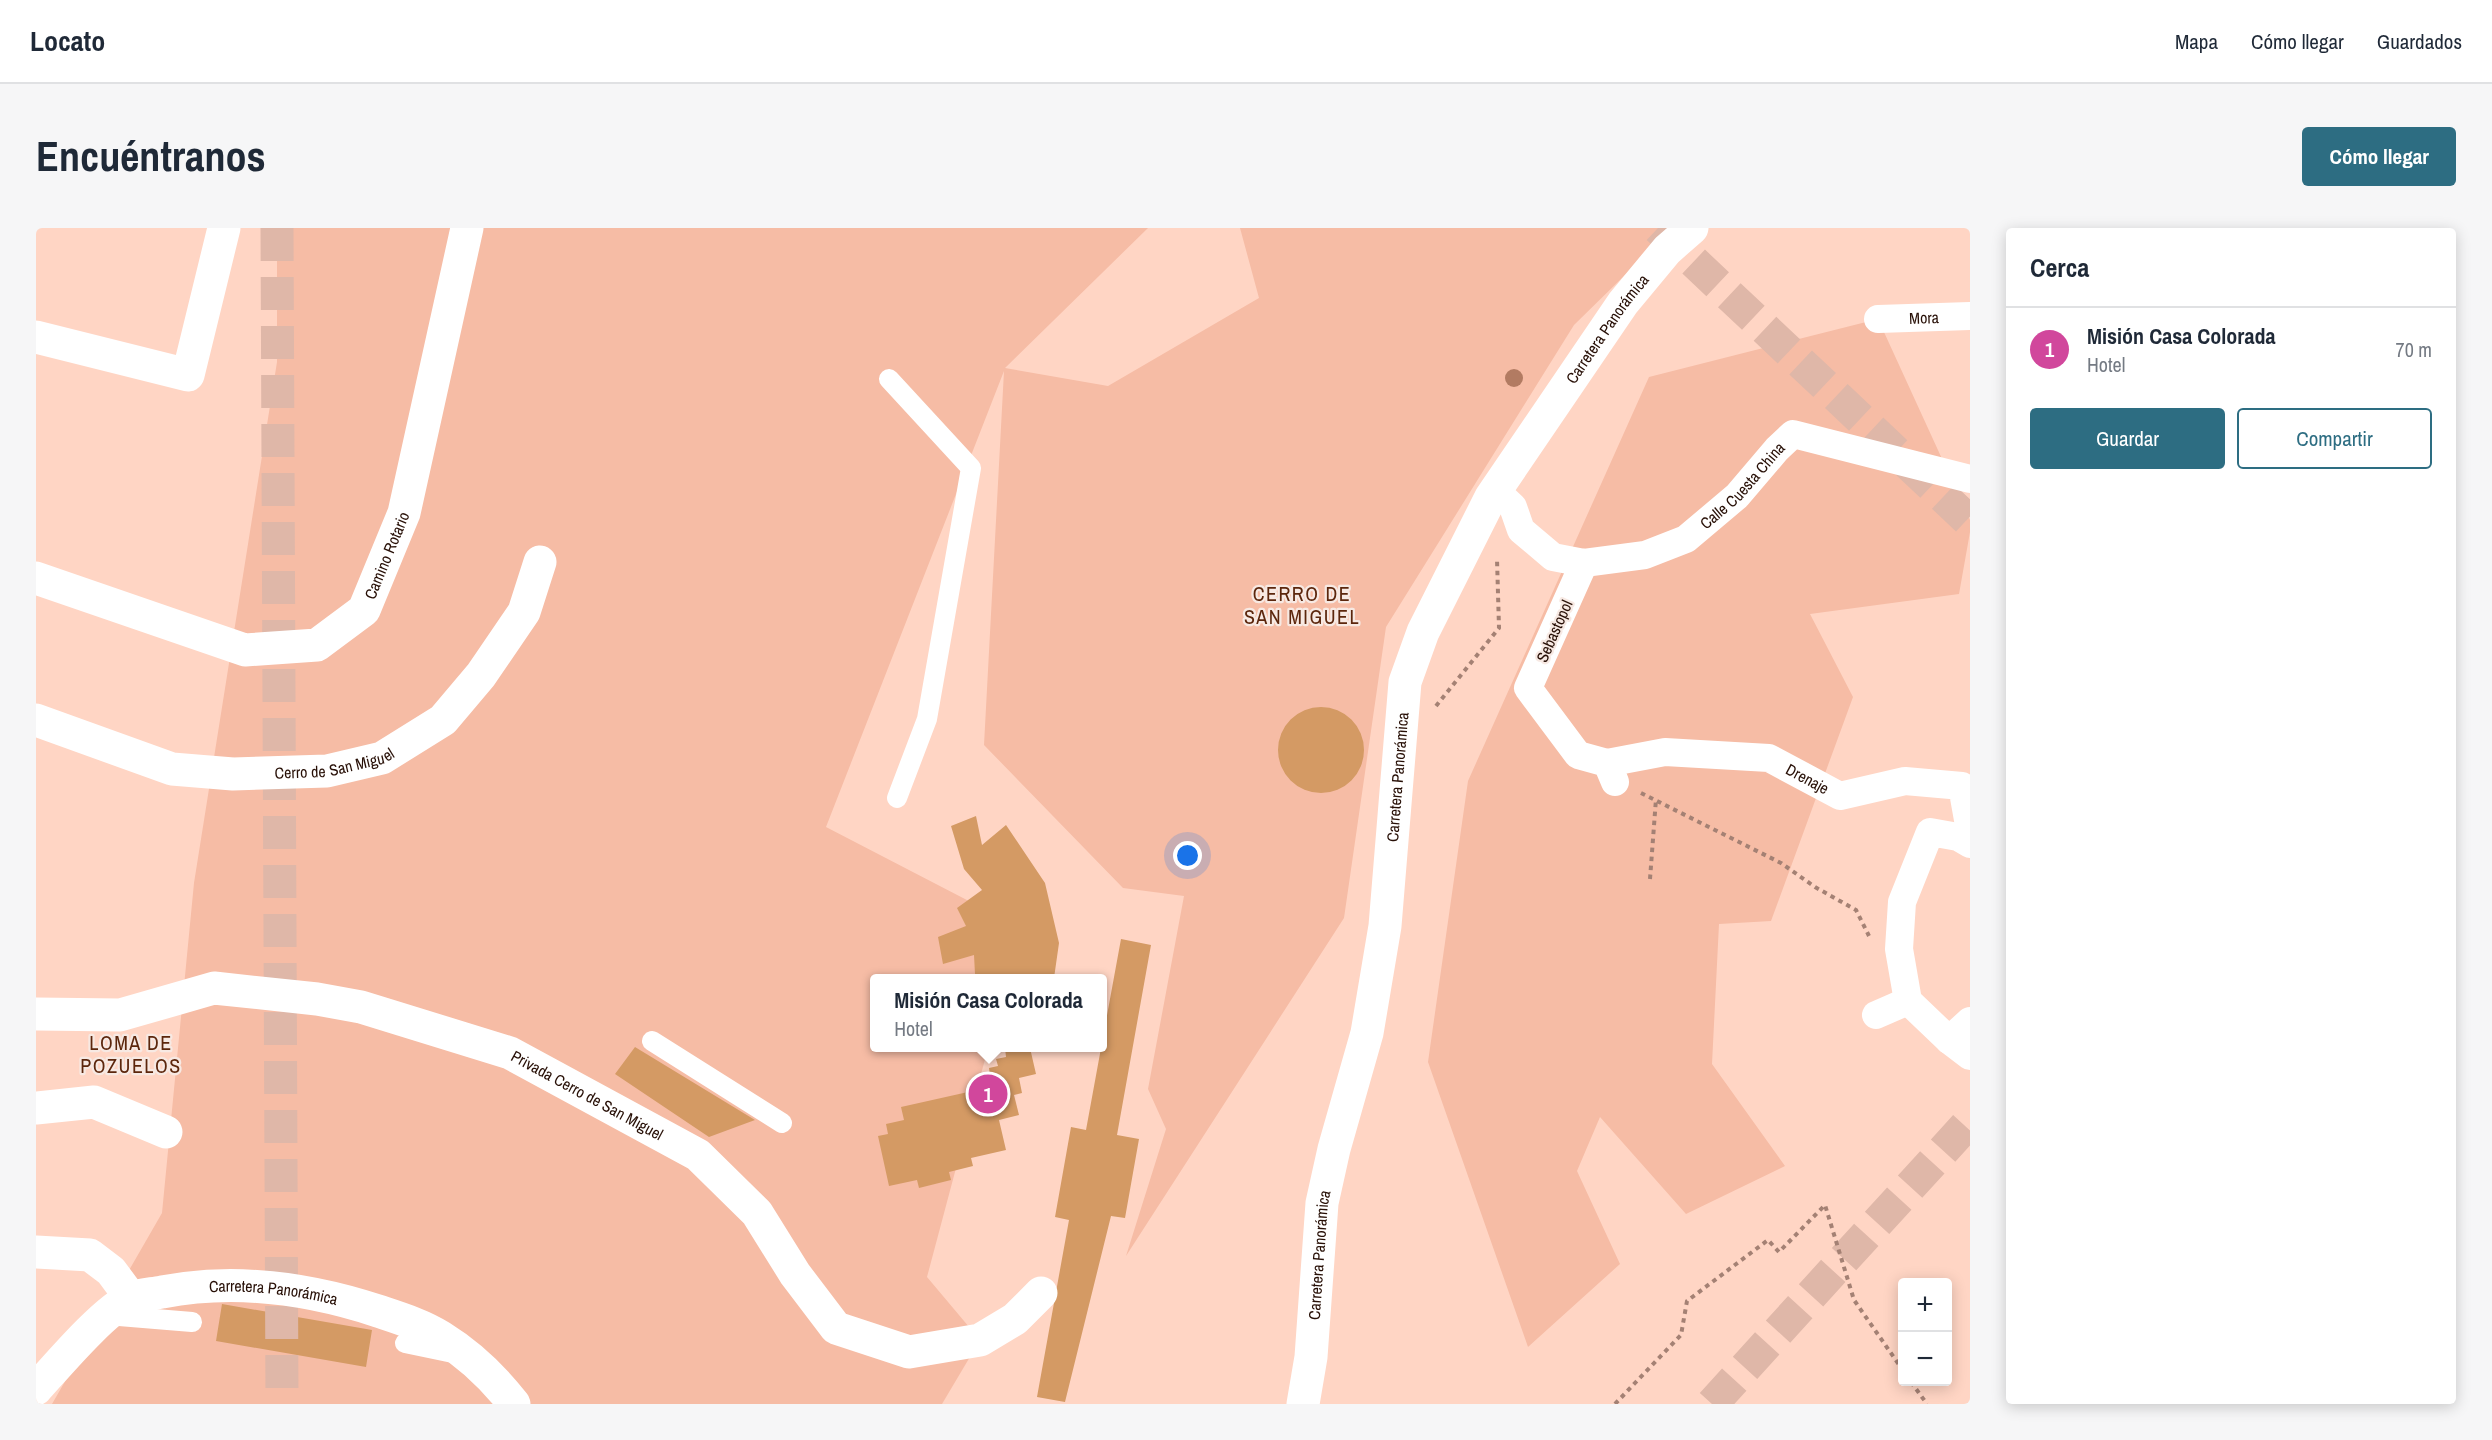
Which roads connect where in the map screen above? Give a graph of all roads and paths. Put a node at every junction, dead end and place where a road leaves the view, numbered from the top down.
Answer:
1 (224, 228) edge
2 (467, 228) edge
3 (1692, 228) edge
4 (1970, 316) edge
5 (1878, 319) dead end
6 (36, 337) edge
7 (889, 379) dead end
8 (1970, 479) edge
9 (1495, 490) junction
10 (1497, 548) dead end
11 (540, 562) dead end
12 (1584, 563) junction
13 (36, 578) edge
14 (1434, 708) dead end
15 (36, 720) edge
16 (1611, 772) junction
17 (897, 798) dead end
18 (1656, 799) junction
19 (1970, 831) edge
20 (1970, 843) edge
21 (1650, 879) dead end
22 (1899, 949) junction
23 (1908, 1001) junction
24 (36, 1014) edge
25 (1876, 1015) dead end
26 (1970, 1021) edge
27 (652, 1041) dead end
28 (1959, 1048) edge
29 (36, 1108) edge
30 (782, 1123) dead end
31 (166, 1132) dead end
32 (36, 1252) edge
33 (1041, 1293) dead end
34 (119, 1307) junction
35 (192, 1322) dead end
36 (405, 1343) dead end
37 (470, 1357) junction
38 (1898, 1363) edge
39 (1914, 1386) edge
40 (36, 1389) edge
41 (514, 1404) edge
42 (1303, 1404) edge
43 (1615, 1404) edge
44 (1927, 1404) edge

1 - 6 street
2 - 13 street, Camino Rotario
3 - 9 street, Carretera Panorámica
4 - 5 street, Mora
7 - 17 lane
8 - 12 street, Calle Cuesta China
9 - 12 street
9 - 42 street, Carretera Panorámica
10 - 14 path
11 - 15 street, Cerro de San Miguel
12 - 16 street, Sebastopol
16 - 18 path
16 - 19 street, Drenaje
18 - 21 path
18 - 22 path
20 - 22 street
22 - 23 street
23 - 25 street
23 - 28 street
24 - 33 street, Privada Cerro de San Miguel
26 - 28 street
27 - 30 lane
29 - 31 street
32 - 34 street
34 - 35 lane
34 - 37 street, Carretera Panorámica
34 - 40 street
36 - 37 lane
37 - 41 street, Carretera Panorámica
38 - 43 path
39 - 44 path

